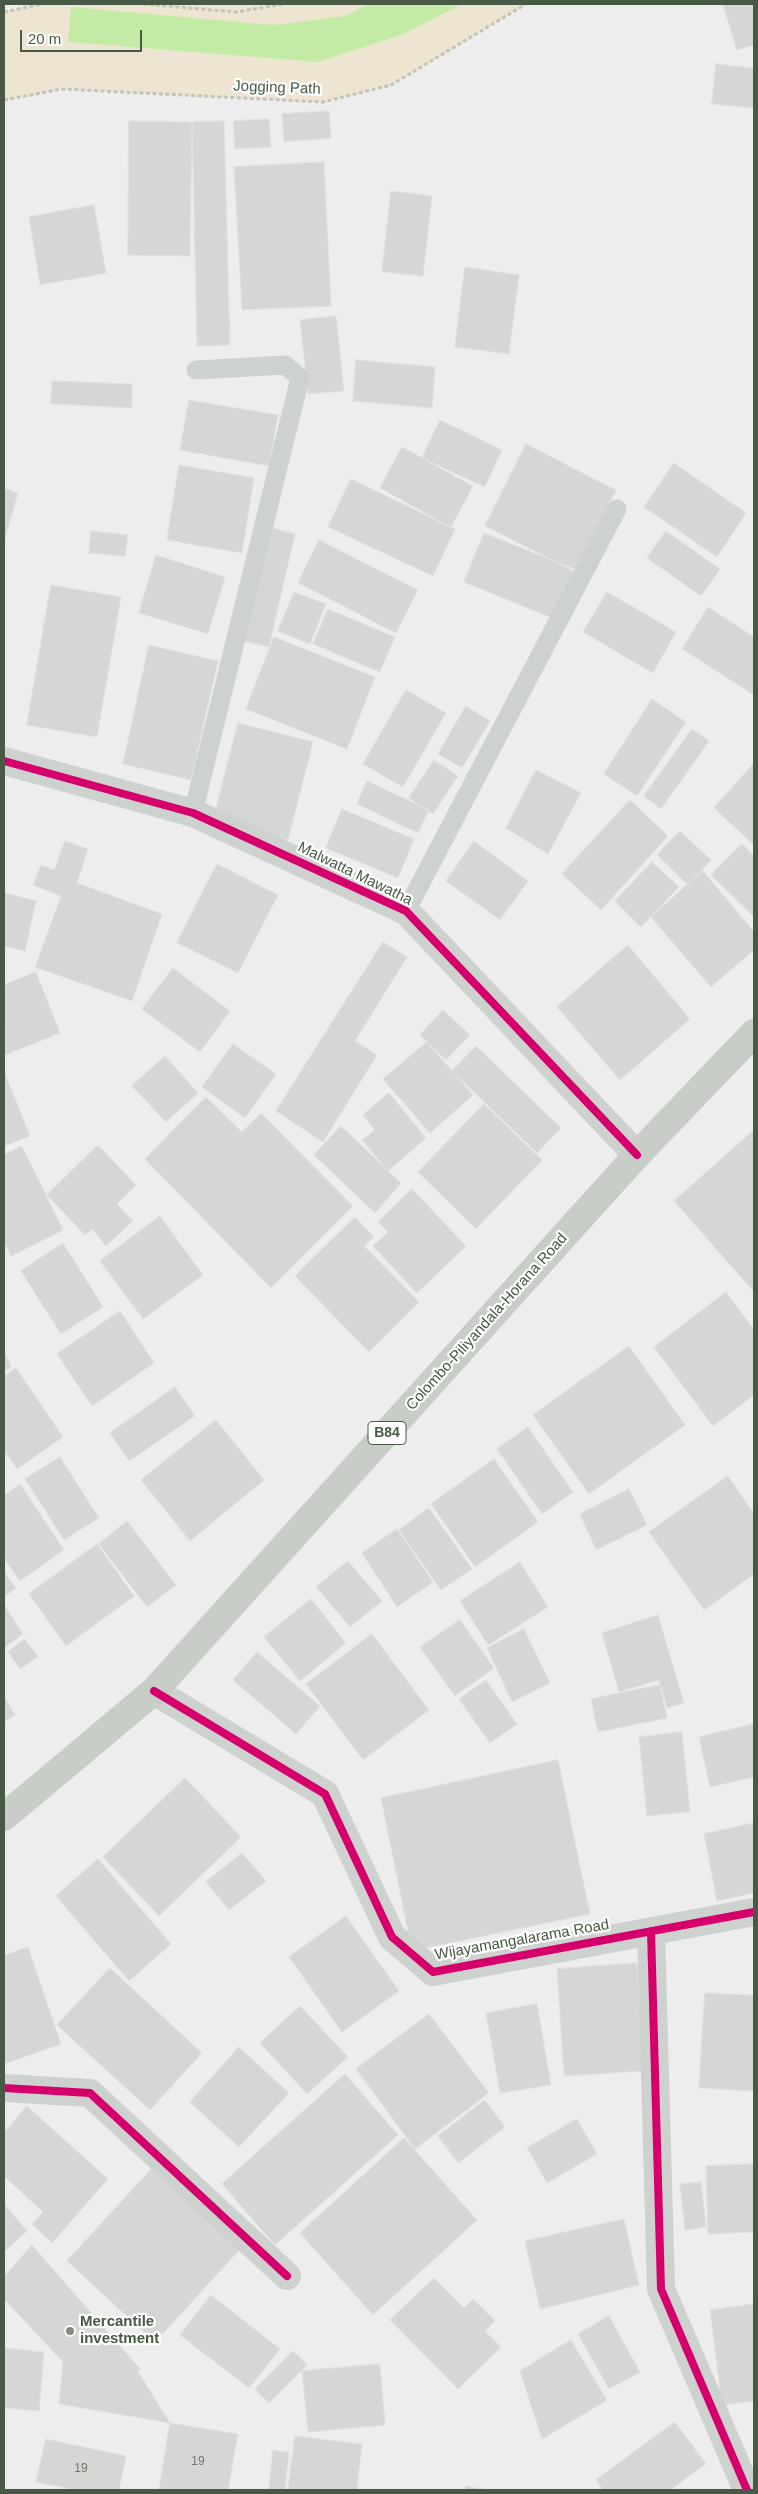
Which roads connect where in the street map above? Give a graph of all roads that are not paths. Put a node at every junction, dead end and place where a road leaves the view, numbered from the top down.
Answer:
1 (196, 370) dead end
2 (617, 510) dead end
3 (4, 761) edge
4 (193, 813) junction
5 (406, 911) junction
6 (754, 1033) edge
7 (637, 1155) junction
8 (154, 1691) junction
9 (4, 1817) edge
10 (754, 1912) edge
11 (651, 1932) junction
12 (4, 2088) edge
13 (287, 2276) dead end
14 (747, 2490) edge

1 - 4 lane
2 - 5 lane
3 - 4 street, Malwatta Mawatha
4 - 5 street, Malwatta Mawatha
5 - 7 street, Malwatta Mawatha
6 - 7 main road, Colombo-Piliyandala-Horana Road / B84
7 - 8 main road, Colombo-Piliyandala-Horana Road / B84
8 - 9 main road, Colombo-Piliyandala-Horana Road / B84
8 - 11 street, Wijayamangalarama Road
10 - 11 street, Wijayamangalarama Road
11 - 14 street
12 - 13 street

